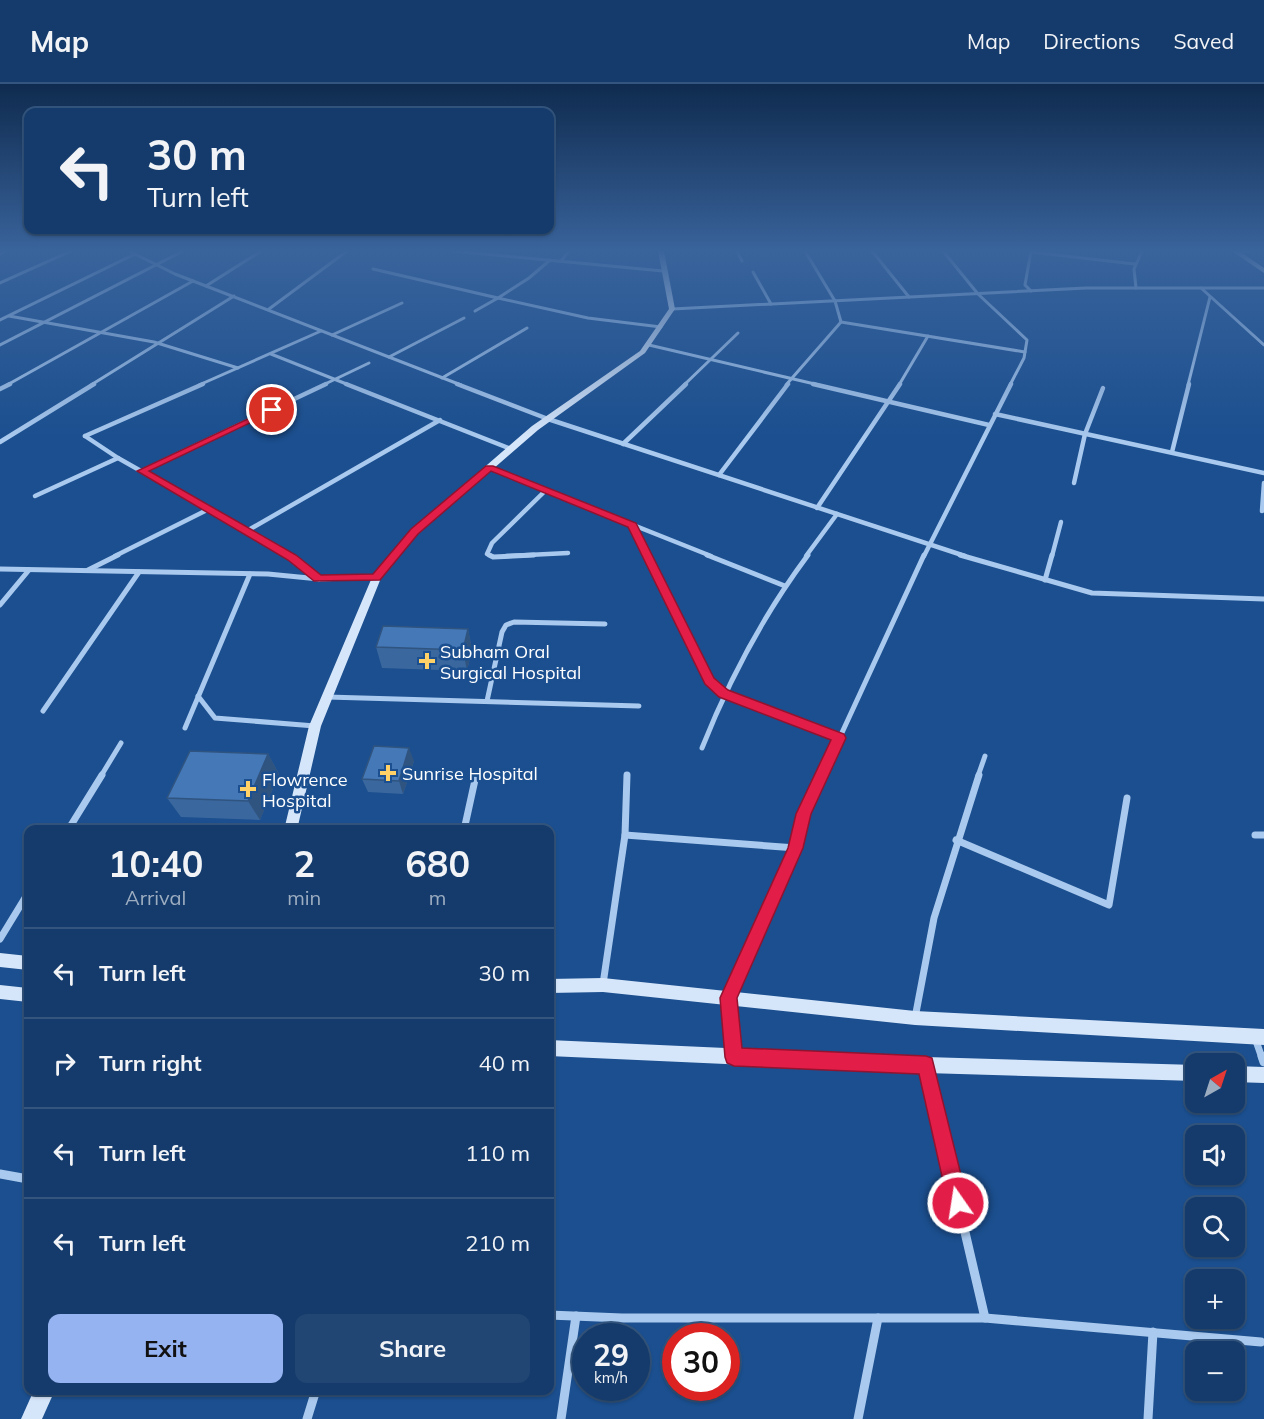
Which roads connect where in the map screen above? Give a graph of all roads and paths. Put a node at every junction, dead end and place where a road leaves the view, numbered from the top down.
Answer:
1 (14, 313) edge
2 (61, 313) edge
3 (133, 313) edge
4 (207, 313) edge
5 (279, 313) edge
6 (379, 313) edge
7 (567, 313) edge
8 (669, 313) edge
9 (839, 313) edge
10 (999, 313) edge
11 (1206, 313) edge
12 (1228, 313) edge
13 (9, 316) junction
14 (464, 318) dead end
15 (0, 320) edge
16 (44, 322) junction
17 (841, 322) junction
18 (661, 327) junction
19 (527, 328) dead end
20 (321, 331) junction
21 (99, 332) junction
22 (738, 333) dead end
23 (332, 335) junction
24 (928, 336) junction
25 (158, 343) junction
26 (0, 345) edge
27 (649, 345) junction
28 (1264, 345) edge
29 (1025, 352) junction
30 (271, 354) junction
31 (388, 357) junction
32 (710, 359) junction
33 (369, 363) dead end
34 (238, 368) junction
35 (442, 378) junction
36 (791, 379) junction
37 (337, 380) junction
38 (1103, 388) dead end
39 (0, 389) edge
40 (889, 402) junction
41 (995, 414) junction
42 (548, 419) junction
43 (440, 420) junction
44 (990, 425) junction
45 (1085, 434) junction
46 (0, 441) edge
47 (623, 444) junction
48 (511, 449) junction
49 (1172, 452) junction
50 (118, 458) junction
51 (489, 468) junction
52 (142, 471) junction
53 (1264, 473) edge
54 (719, 475) junction
55 (1074, 483) dead end
56 (1264, 483) edge
57 (546, 490) junction
58 (35, 496) dead end
59 (817, 508) junction
60 (207, 510) junction
61 (1262, 511) dead end
62 (837, 514) junction
63 (1061, 522) dead end
64 (632, 525) junction
65 (245, 532) junction
66 (929, 545) junction
67 (568, 553) dead end
68 (0, 569) edge
69 (29, 570) junction
70 (85, 571) junction
71 (139, 572) junction
72 (250, 574) junction
73 (376, 577) junction
74 (318, 579) junction
75 (1045, 580) junction
76 (785, 586) junction
77 (1264, 599) edge
78 (0, 605) edge
79 (605, 624) dead end
80 (724, 693) junction
81 (198, 696) junction
82 (326, 697) junction
83 (487, 701) junction
84 (639, 706) dead end
85 (43, 711) dead end
86 (315, 726) junction
87 (184, 728) dead end
88 (839, 738) junction
89 (121, 743) dead end
90 (702, 748) dead end
91 (985, 756) dead end
92 (627, 774) dead end
93 (475, 780) dead end
94 (1127, 798) dead end
95 (71, 825) edge
96 (291, 825) edge
97 (465, 825) edge
98 (625, 835) junction
99 (1255, 835) dead end
100 (1264, 835) edge
101 (956, 840) junction
102 (795, 848) junction
103 (24, 900) edge
104 (0, 939) edge
105 (0, 960) edge
106 (24, 963) edge
107 (603, 985) junction
108 (554, 986) edge
109 (0, 992) edge
110 (24, 995) edge
111 (729, 998) junction
112 (915, 1018) junction
113 (1260, 1037) edge
114 (554, 1048) edge
115 (734, 1057) junction
116 (1264, 1062) edge
117 (926, 1065) junction
118 (1185, 1073) edge
119 (1245, 1074) edge
120 (1264, 1075) edge
121 (0, 1174) edge
122 (24, 1178) edge
123 (554, 1315) edge
124 (576, 1316) junction
125 (878, 1318) junction
126 (985, 1318) junction
127 (1153, 1332) junction
128 (1261, 1342) dead end
129 (43, 1395) edge
130 (315, 1395) edge
131 (31, 1419) edge
132 (308, 1419) edge
133 (561, 1419) edge
134 (858, 1419) edge
135 (1148, 1419) edge

1 - 13 street
2 - 16 street
3 - 21 street
4 - 25 street
5 - 20 street
6 - 23 street
7 - 18 street
8 - 18 main road
9 - 17 street
10 - 29 street
11 - 49 street
12 - 28 street
13 - 15 street
13 - 16 street
14 - 31 street
16 - 21 street
16 - 26 street
17 - 24 street
17 - 36 street
18 - 27 main road
19 - 35 street
20 - 23 street
20 - 30 street
21 - 25 street
21 - 39 street
22 - 32 street
23 - 31 street
24 - 29 street
24 - 40 street
25 - 34 street
25 - 46 street
27 - 32 street
27 - 42 main road
29 - 41 street
30 - 34 street
30 - 37 street
31 - 35 street
32 - 36 street
32 - 47 street
33 - 37 street
34 - 50 street
35 - 42 street
36 - 40 street
36 - 54 street
37 - 43 street
37 - 52 street
38 - 45 street
40 - 44 street
40 - 59 street
41 - 44 street
41 - 45 street
42 - 47 street
42 - 48 main road
43 - 48 street
43 - 65 street
44 - 66 street
45 - 49 street
45 - 55 street
47 - 54 street
48 - 51 main road
49 - 53 street
50 - 52 street
50 - 58 street
51 - 57 street
51 - 73 main road
52 - 60 street
54 - 59 street
56 - 61 street
57 - 64 street
57 - 67 street
59 - 62 street
60 - 65 street
60 - 70 street
62 - 66 street
62 - 76 street
63 - 75 street
64 - 76 street
64 - 80 street
65 - 74 street
66 - 75 street
66 - 88 street
68 - 69 street
69 - 70 street
69 - 78 street
70 - 71 street
71 - 72 street
71 - 85 street
72 - 74 street
72 - 81 street
73 - 74 street
73 - 82 main road
75 - 77 street
76 - 80 street
79 - 83 street
80 - 88 street
80 - 90 street
81 - 86 street
81 - 87 street
82 - 83 street
82 - 86 main road
83 - 84 street
86 - 96 main road
88 - 102 street
89 - 95 street
91 - 101 street
92 - 98 street
93 - 97 street
94 - 101 street
98 - 102 street
98 - 107 street
99 - 100 street
101 - 112 street
102 - 111 street
103 - 104 street
105 - 106 main road
107 - 108 main road
107 - 111 main road
109 - 110 main road
111 - 112 main road
111 - 115 street
112 - 113 main road
113 - 116 street
114 - 115 main road
115 - 117 main road
117 - 118 main road
117 - 126 street
119 - 120 main road
121 - 122 street
123 - 124 street
124 - 125 street
124 - 133 street
125 - 126 street
125 - 134 street
126 - 127 street
127 - 128 street
127 - 135 street
129 - 131 main road
130 - 132 street

